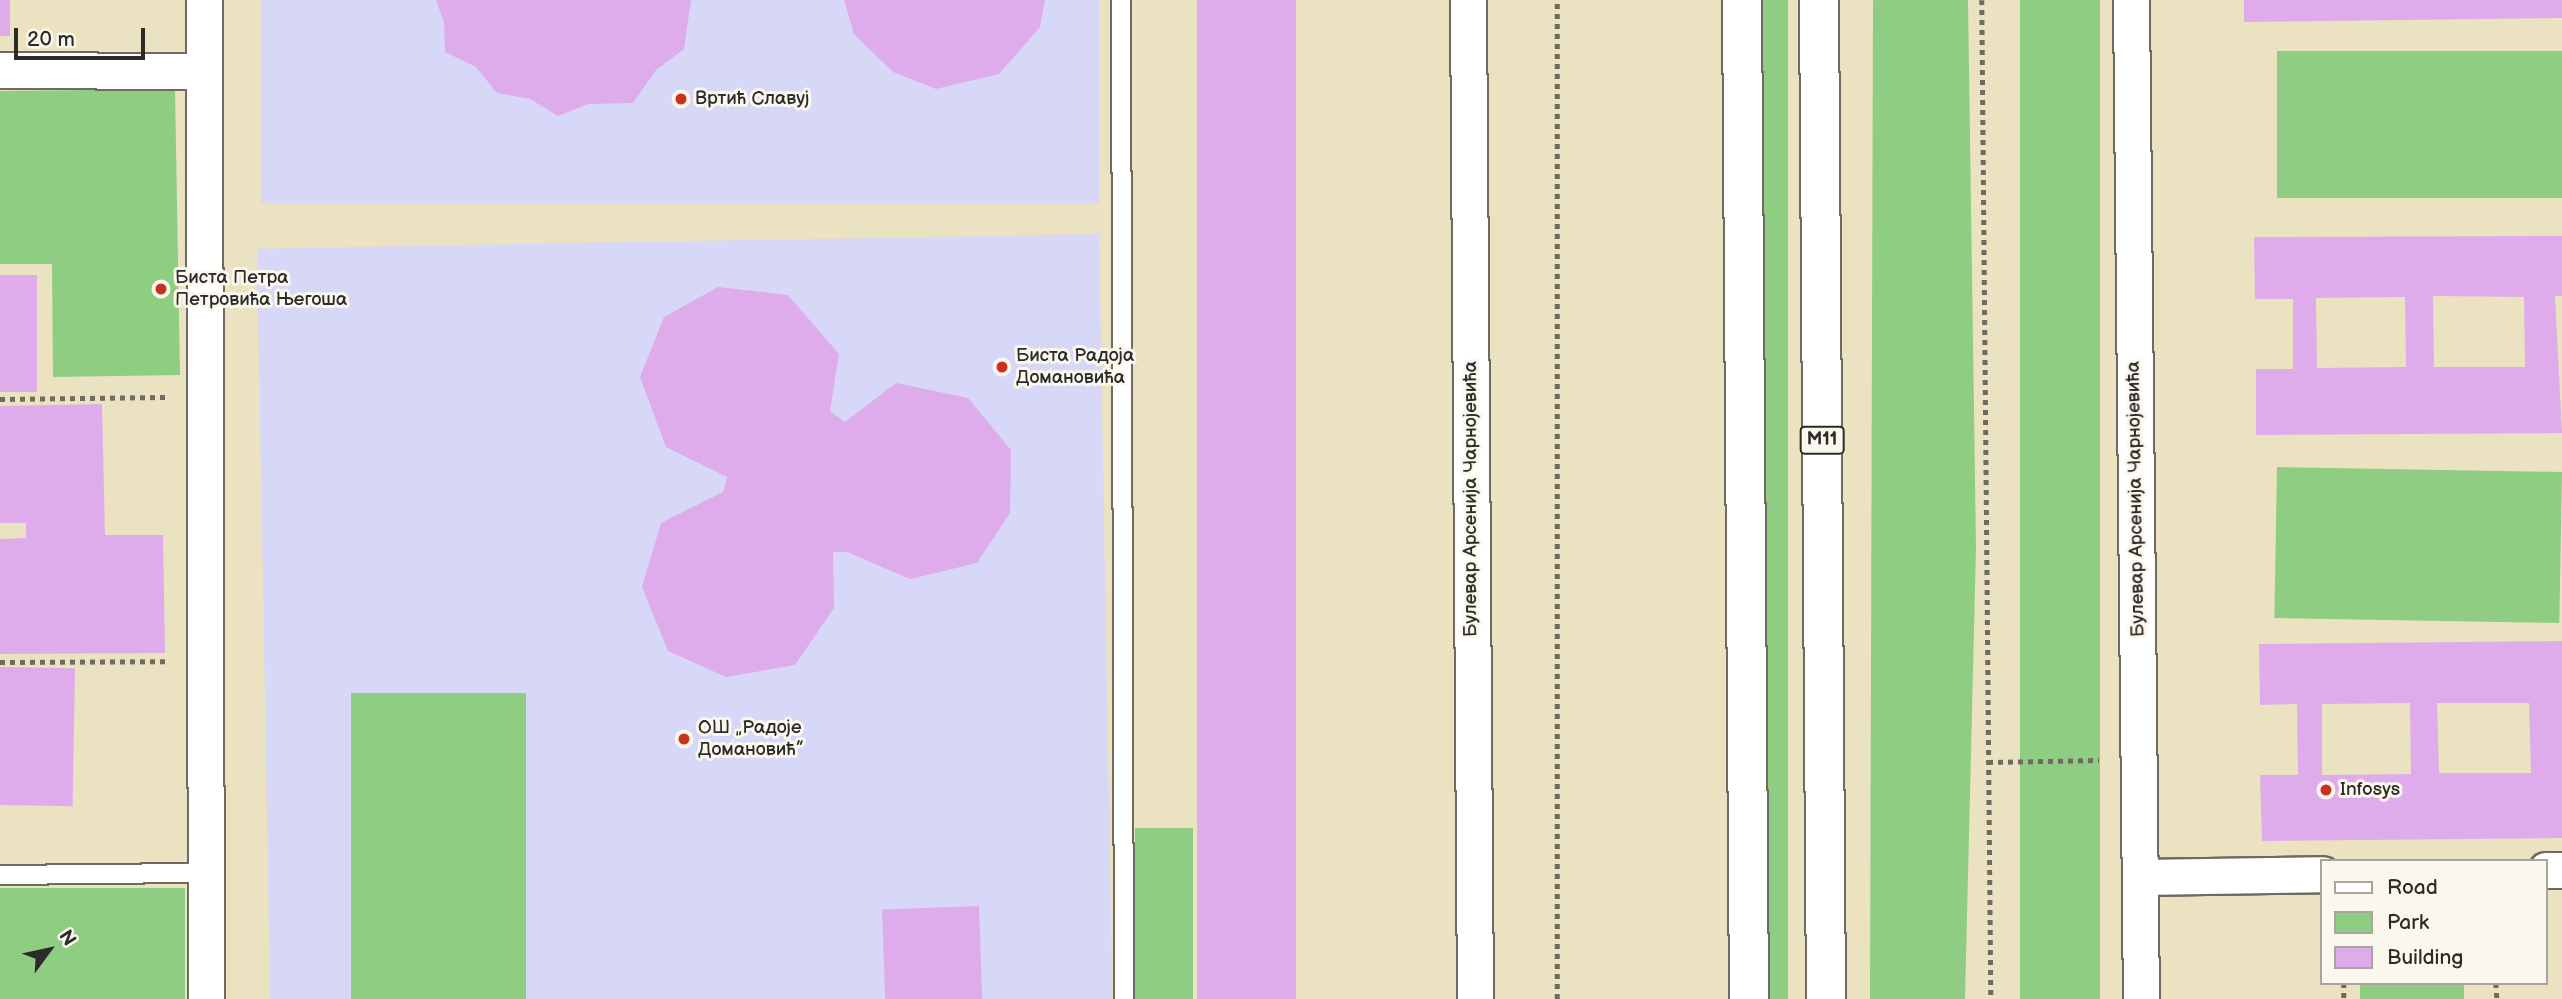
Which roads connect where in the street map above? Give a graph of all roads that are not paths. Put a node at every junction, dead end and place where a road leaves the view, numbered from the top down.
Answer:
1 (204, 0) edge
2 (1121, 0) edge
3 (1468, 0) edge
4 (1741, 0) edge
5 (1819, 0) edge
6 (2131, 0) edge
7 (0, 71) edge
8 (204, 71) junction
9 (205, 873) junction
10 (2320, 874) edge
11 (0, 875) edge
12 (2140, 877) junction
13 (206, 999) edge
14 (1124, 999) edge
15 (1475, 999) edge
16 (1749, 999) edge
17 (1826, 999) edge
18 (2141, 999) edge

1 - 8 street
2 - 14 lane
3 - 15 street, Булевар Арсенија Чарнојевића
4 - 16 highway
5 - 17 highway, M11
6 - 12 street, Булевар Арсенија Чарнојевића
7 - 8 street
8 - 9 street
9 - 11 lane
9 - 13 street
10 - 12 street
12 - 18 street, Булевар Арсенија Чарнојевића

